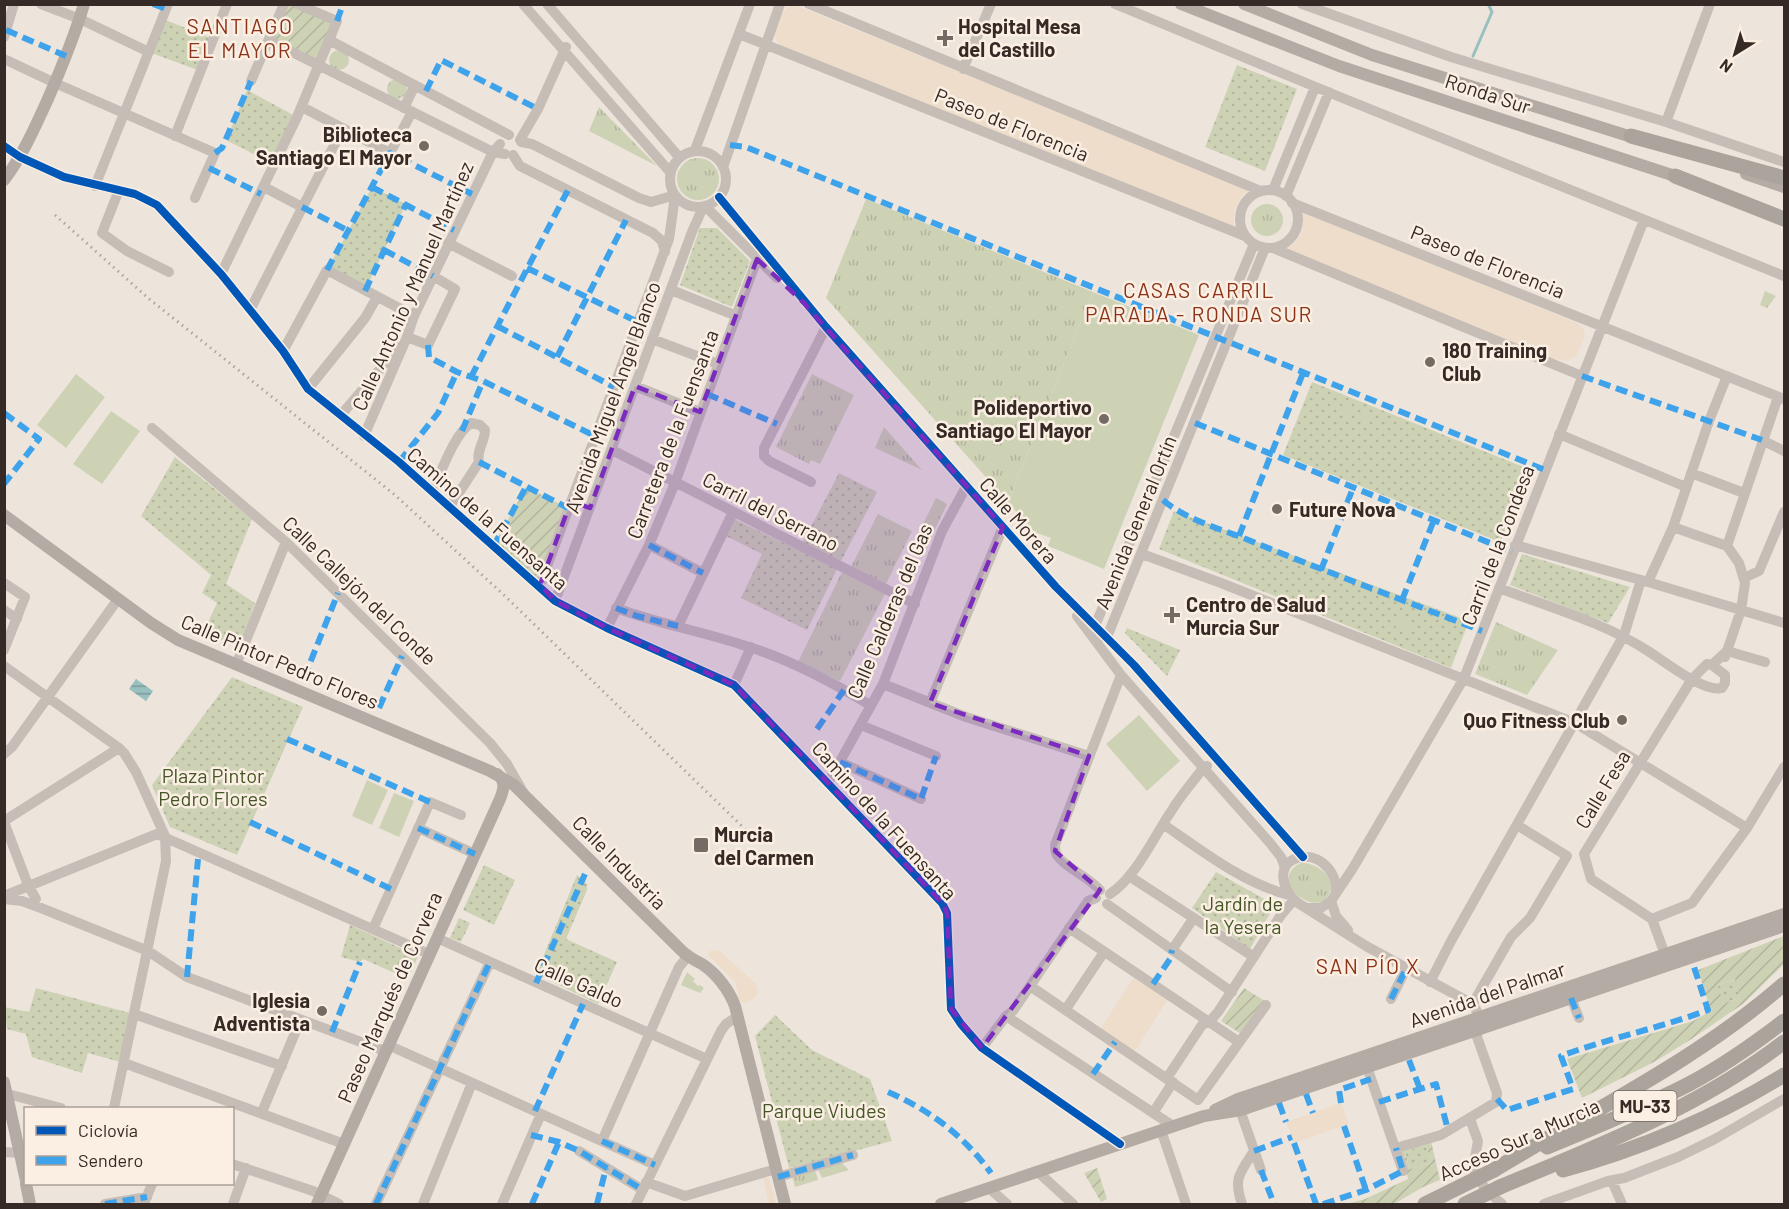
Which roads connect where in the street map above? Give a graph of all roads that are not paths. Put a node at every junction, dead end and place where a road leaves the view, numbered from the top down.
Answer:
1 (14, 4) edge
2 (41, 4) edge
3 (84, 4) edge
4 (168, 4) edge
5 (226, 4) edge
6 (284, 4) edge
7 (297, 4) edge
8 (523, 4) edge
9 (547, 4) edge
10 (750, 4) edge
11 (780, 4) edge
12 (809, 4) edge
13 (991, 4) edge
14 (1115, 4) edge
15 (1181, 4) edge
16 (1244, 4) edge
17 (1302, 4) edge
18 (1710, 4) edge
19 (80, 19) junction
20 (572, 34) junction
21 (740, 34) junction
22 (4, 38) edge
23 (329, 40) junction
24 (270, 41) junction
25 (765, 45) junction
26 (565, 50) junction
27 (149, 52) junction
28 (4, 59) edge
29 (319, 65) junction
30 (963, 69) junction
31 (251, 81) dead end
32 (55, 83) junction
33 (415, 85) junction
34 (1315, 87) junction
35 (1329, 92) junction
36 (302, 107) junction
37 (408, 110) junction
38 (125, 113) junction
39 (1666, 122) junction
40 (343, 128) junction
41 (509, 135) junction
42 (175, 136) junction
43 (1631, 136) junction
44 (520, 141) junction
45 (4, 146) edge
46 (695, 150) junction
47 (503, 151) junction
48 (20, 157) junction
49 (679, 157) junction
50 (1785, 162) edge
51 (723, 167) junction
52 (670, 172) junction
53 (1675, 176) junction
54 (1785, 178) edge
55 (4, 180) edge
56 (95, 186) junction
57 (264, 187) junction
58 (1785, 187) edge
59 (119, 190) junction
60 (1274, 190) junction
61 (1262, 191) junction
62 (675, 196) junction
63 (195, 198) dead end
64 (719, 198) junction
65 (1289, 199) junction
66 (302, 207) junction
67 (704, 207) junction
68 (1785, 212) edge
69 (1785, 219) edge
70 (1644, 220) junction
71 (721, 223) junction
72 (692, 232) junction
73 (1245, 236) junction
74 (448, 243) junction
75 (1264, 246) junction
76 (665, 252) junction
77 (759, 254) junction
78 (169, 272) dead end
79 (221, 273) junction
80 (433, 276) junction
81 (512, 276) dead end
82 (1785, 276) edge
83 (670, 290) junction
84 (377, 297) junction
85 (645, 302) junction
86 (663, 309) junction
87 (250, 310) junction
88 (414, 316) junction
89 (737, 316) junction
90 (826, 327) junction
91 (1603, 327) junction
92 (407, 337) junction
93 (652, 339) junction
94 (283, 351) junction
95 (718, 364) junction
96 (1582, 376) junction
97 (1727, 376) junction
98 (635, 386) junction
99 (308, 389) junction
100 (1781, 398) edge
101 (700, 411) junction
102 (341, 415) junction
103 (152, 428) dead end
104 (1559, 434) junction
105 (364, 436) junction
106 (1762, 440) junction
107 (612, 450) junction
108 (1785, 451) edge
109 (1691, 473) junction
110 (811, 482) dead end
111 (675, 483) junction
112 (966, 485) junction
113 (1686, 487) junction
114 (432, 492) junction
115 (1744, 493) junction
116 (571, 501) junction
117 (450, 508) junction
118 (590, 508) junction
119 (733, 512) junction
120 (1785, 512) edge
121 (4, 515) edge
122 (1004, 527) junction
123 (1672, 527) junction
124 (286, 542) junction
125 (649, 545) junction
126 (1515, 545) junction
127 (1727, 546) junction
128 (1142, 554) junction
129 (705, 571) junction
130 (1744, 578) junction
131 (1644, 581) junction
132 (4, 583) edge
133 (540, 585) junction
134 (1498, 588) junction
135 (118, 599) junction
136 (555, 601) junction
137 (915, 603) junction
138 (616, 608) junction
139 (4, 610) edge
140 (1741, 610) junction
141 (17, 619) junction
142 (1785, 623) edge
143 (678, 626) junction
144 (607, 628) junction
145 (1094, 632) junction
146 (1624, 635) junction
147 (1107, 637) junction
148 (751, 647) junction
149 (4, 650) edge
150 (1727, 651) junction
151 (1765, 662) dead end
152 (236, 665) junction
153 (4, 666) edge
154 (1716, 668) junction
155 (1121, 675) junction
156 (1464, 678) junction
157 (1692, 680) junction
158 (882, 684) junction
159 (734, 685) junction
160 (48, 697) junction
161 (930, 703) junction
162 (870, 705) junction
163 (1575, 723) junction
164 (861, 725) junction
165 (119, 748) junction
166 (4, 754) edge
167 (936, 756) dead end
168 (1089, 756) junction
169 (840, 762) junction
170 (1640, 762) junction
171 (1785, 767) edge
172 (1203, 768) junction
173 (511, 771) junction
174 (496, 774) junction
175 (1233, 779) junction
176 (828, 783) junction
177 (525, 795) junction
178 (921, 799) dead end
179 (497, 806) junction
180 (461, 815) dead end
181 (4, 821) edge
182 (1163, 824) junction
183 (1517, 825) junction
184 (418, 828) junction
185 (1747, 828) junction
186 (165, 836) junction
187 (475, 854) junction
188 (1303, 857) junction
189 (1327, 867) junction
190 (1286, 868) junction
191 (1353, 868) junction
192 (1129, 876) junction
193 (45, 878) junction
194 (28, 885) junction
195 (1103, 896) junction
196 (4, 897) edge
197 (1292, 897) junction
198 (1333, 899) junction
199 (38, 903) junction
200 (1307, 908) junction
201 (1785, 914) edge
202 (1193, 919) junction
203 (1652, 919) junction
204 (1785, 926) edge
205 (1069, 928) junction
206 (373, 929) junction
207 (437, 938) junction
208 (1366, 946) junction
209 (1172, 950) junction
210 (148, 951) junction
211 (1104, 952) junction
212 (429, 954) junction
213 (688, 956) junction
214 (1254, 957) junction
215 (1667, 960) junction
216 (490, 962) junction
217 (1406, 969) junction
218 (1430, 982) junction
219 (1785, 984) edge
220 (1030, 986) junction
221 (1232, 992) junction
222 (1571, 998) junction
223 (1391, 999) dead end
224 (1266, 1005) dead end
225 (1472, 1005) junction
226 (1066, 1009) junction
227 (134, 1014) junction
228 (738, 1016) junction
229 (1006, 1016) junction
230 (1579, 1018) dead end
231 (300, 1021) junction
232 (1785, 1021) edge
233 (1209, 1022) junction
234 (1479, 1023) junction
235 (651, 1034) junction
236 (1239, 1042) junction
237 (1785, 1042) edge
238 (386, 1048) junction
239 (982, 1048) junction
240 (707, 1059) junction
241 (124, 1063) junction
242 (282, 1066) junction
243 (1367, 1067) junction
244 (439, 1069) junction
245 (1785, 1074) edge
246 (1170, 1080) junction
247 (472, 1083) junction
248 (6, 1090) edge
249 (1785, 1099) edge
250 (1198, 1100) junction
251 (58, 1107) edge
252 (114, 1107) edge
253 (232, 1107) edge
254 (234, 1108) edge
255 (1240, 1110) junction
256 (262, 1112) junction
257 (1153, 1113) junction
258 (541, 1114) junction
259 (1204, 1116) junction
260 (1470, 1119) junction
261 (1167, 1128) junction
262 (602, 1141) junction
263 (344, 1144) junction
264 (1120, 1144) junction
265 (1396, 1149) junction
266 (579, 1151) dead end
267 (1254, 1151) junction
268 (4, 1152) edge
269 (20, 1153) junction
270 (853, 1155) dead end
271 (234, 1165) edge
272 (655, 1165) junction
273 (246, 1168) junction
274 (1261, 1170) dead end
275 (1494, 1170) junction
276 (1403, 1171) dead end
277 (24, 1172) edge
278 (1038, 1172) junction
279 (777, 1173) junction
280 (1612, 1181) junction
281 (27, 1185) edge
282 (152, 1185) edge
283 (644, 1186) junction
284 (1500, 1187) junction
285 (989, 1188) junction
286 (319, 1200) edge
287 (684, 1200) edge
288 (145, 1201) edge
289 (30, 1204) edge
290 (105, 1204) edge
291 (233, 1204) edge
292 (339, 1204) edge
293 (376, 1204) edge
294 (423, 1204) edge
295 (502, 1204) edge
296 (636, 1204) edge
297 (785, 1204) edge
298 (941, 1204) edge
299 (1007, 1204) edge
300 (1073, 1204) edge
301 (1186, 1204) edge
302 (1242, 1204) edge
303 (1425, 1204) edge
304 (1465, 1204) edge
305 (1502, 1204) edge
306 (1544, 1204) edge
307 (1622, 1204) edge

1 - 22 street
2 - 19 street
3 - 19 main road
4 - 27 street
5 - 42 street
6 - 24 street
7 - 23 street
8 - 26 street
9 - 20 street
10 - 21 street
11 - 25 street
12 - 30 street, Paseo de Florencia
13 - 30 street
14 - 34 street
15 - 53 main road, Ronda Sur
16 - 43 main road, Ronda Sur
17 - 39 street
18 - 39 street
19 - 27 street
19 - 32 main road
20 - 26 street
20 - 49 street
21 - 25 street, Paseo de Florencia
21 - 46 street
23 - 29 street
23 - 33 street
24 - 29 street
24 - 31 street
25 - 51 street
25 - 73 street, Paseo de Florencia
26 - 44 street
26 - 52 street
27 - 38 street
28 - 32 street
29 - 36 street
29 - 37 street
30 - 61 street, Paseo de Florencia
32 - 38 street
32 - 48 main road
33 - 37 street
33 - 41 street
34 - 35 street
34 - 60 street
35 - 65 street
35 - 70 street
36 - 40 street
36 - 57 street
37 - 40 street
37 - 47 street
38 - 42 street
38 - 56 street
39 - 50 street
40 - 66 street
41 - 44 street
41 - 47 street
42 - 63 street
43 - 54 highway
43 - 58 main road, Ronda Sur
44 - 47 street
44 - 62 street
45 - 48 street, Camino de la Fuensanta
46 - 49 street
46 - 51 street
47 - 74 street, Calle Antonio y Manuel Martínez
47 - 76 street
48 - 55 main road
48 - 56 street, Camino de la Fuensanta
49 - 52 street
51 - 64 street
52 - 62 street
53 - 68 main road, Ronda Sur
53 - 69 highway
56 - 59 street, Camino de la Fuensanta
57 - 66 street
57 - 79 street
59 - 78 street
59 - 79 street, Camino de la Fuensanta
60 - 61 street
60 - 65 street
61 - 73 street
62 - 67 street
62 - 76 street, Avenida Miguel Ángel Blanco
64 - 67 street
64 - 77 street, Calle Morera
65 - 75 street
65 - 91 street, Paseo de Florencia
66 - 87 street
67 - 71 street, Calle Morera
67 - 72 street, Avenida Miguel Ángel Blanco
70 - 82 street
70 - 91 street, Carril de la Condesa
71 - 72 street
71 - 77 street, Calle Morera
72 - 83 street, Avenida Miguel Ángel Blanco
73 - 75 street
74 - 80 street, Calle Antonio y Manuel Martínez
74 - 81 street
75 - 96 street
75 - 128 street, Avenida General Ortín
75 - 145 street, Avenida General Ortín
76 - 85 street, Avenida Miguel Ángel Blanco
77 - 89 street, Carretera de la Fuensanta
77 - 90 street, Calle Morera
79 - 87 street, Camino de la Fuensanta
80 - 88 street, Calle Antonio y Manuel Martínez
80 - 92 street
83 - 86 street, Avenida Miguel Ángel Blanco
83 - 89 street
84 - 88 street
84 - 94 street
84 - 99 street
85 - 86 street
85 - 116 street, Avenida Miguel Ángel Blanco
86 - 93 street, Avenida Miguel Ángel Blanco
87 - 94 street, Camino de la Fuensanta
88 - 92 street, Calle Antonio y Manuel Martínez
89 - 95 street, Carretera de la Fuensanta
90 - 110 street
90 - 112 street, Calle Morera
91 - 96 street, Carril de la Condesa
91 - 97 street, Paseo de Florencia
92 - 102 street
92 - 105 street, Calle Antonio y Manuel Martínez
93 - 95 street
93 - 98 street, Avenida Miguel Ángel Blanco
94 - 99 street, Camino de la Fuensanta
95 - 101 street, Carretera de la Fuensanta
96 - 104 street, Carril de la Condesa
97 - 100 street, Paseo de Florencia
97 - 109 street
98 - 101 street
98 - 107 street, Avenida Miguel Ángel Blanco
99 - 102 street, Camino de la Fuensanta
100 - 106 street
101 - 111 street, Carretera de la Fuensanta
102 - 105 street, Camino de la Fuensanta
103 - 124 street, Calle Callejón del Conde
104 - 113 street
104 - 126 street, Carril de la Condesa
105 - 114 street, Camino de la Fuensanta
106 - 108 street
106 - 115 street
107 - 111 street, Carril del Serrano
107 - 118 street, Avenida Miguel Ángel Blanco
109 - 113 street
109 - 115 street
111 - 119 street, Carril del Serrano
111 - 125 street, Carretera de la Fuensanta
112 - 122 street, Calle Morera
112 - 137 street, Calle Calderas del Gas
113 - 123 street
114 - 117 street, Camino de la Fuensanta
114 - 117 street
115 - 127 street
116 - 118 street
116 - 133 street, Avenida Miguel Ángel Blanco
117 - 133 street, Camino de la Fuensanta
118 - 136 street, Avenida Miguel Ángel Blanco
119 - 129 street
119 - 137 street, Carril del Serrano
120 - 130 street
121 - 135 main road, Calle Pintor Pedro Flores
122 - 145 street, Calle Morera
122 - 161 street
123 - 127 street
123 - 131 street
124 - 152 street
124 - 173 street, Calle Callejón del Conde
125 - 129 street
125 - 138 street, Carretera de la Fuensanta
126 - 131 street
126 - 134 street, Carril de la Condesa
127 - 130 street
128 - 147 street, Avenida General Ortín
128 - 156 street
129 - 143 street
130 - 140 street
131 - 140 street
131 - 146 street
132 - 141 street
133 - 136 street, Camino de la Fuensanta
134 - 146 street
134 - 156 street, Carril de la Condesa
135 - 152 main road, Calle Pintor Pedro Flores
135 - 160 street
136 - 144 street, Camino de la Fuensanta
137 - 158 street, Calle Calderas del Gas
138 - 143 street
138 - 144 street, Carretera de la Fuensanta
139 - 141 street
140 - 142 street
140 - 150 street
141 - 149 street
143 - 148 street
144 - 159 street, Camino de la Fuensanta
145 - 147 street, Avenida General Ortín
145 - 155 street, Calle Morera
146 - 157 street
146 - 163 street
147 - 175 street
148 - 159 street
148 - 162 street
150 - 151 street
150 - 154 street
152 - 174 main road, Calle Pintor Pedro Flores
153 - 160 street
154 - 157 street
154 - 157 street
155 - 168 street
155 - 172 street, Calle Morera
156 - 163 street
156 - 191 street, Carril de la Condesa
157 - 170 street, Calle Fesa
158 - 161 street
158 - 162 street, Calle Calderas del Gas
159 - 176 street, Camino de la Fuensanta
160 - 165 street
160 - 166 street
161 - 168 street
162 - 164 street, Calle Calderas del Gas
163 - 170 street
163 - 183 street
164 - 167 street
164 - 169 street, Calle Calderas del Gas
165 - 181 street
165 - 186 street
168 - 195 street
169 - 176 street, Calle Calderas del Gas
169 - 178 street
170 - 185 street
170 - 203 street, Calle Fesa
171 - 185 street
172 - 175 street
172 - 182 street
172 - 190 street, Calle Morera
173 - 174 street
173 - 177 street, Calle Callejón del Conde
174 - 177 main road, Calle Pintor Pedro Flores
174 - 179 main road, Paseo Marqués de Corvera
175 - 188 street
176 - 239 street, Camino de la Fuensanta
177 - 179 main road
177 - 213 main road, Calle Industria
179 - 187 main road, Paseo Marqués de Corvera
180 - 184 street
181 - 194 street
182 - 192 street
182 - 197 street
183 - 218 street
183 - 225 street
184 - 187 street
184 - 206 street
185 - 203 street
186 - 193 street
186 - 206 street
186 - 210 street
187 - 207 main road, Paseo Marqués de Corvera
188 - 189 street
188 - 190 street
189 - 191 street
189 - 198 street
190 - 197 street
191 - 198 street, Carril de la Condesa
192 - 195 street
192 - 202 street
193 - 194 street
193 - 199 street
194 - 196 street
194 - 199 street
195 - 205 street
195 - 209 street
196 - 199 street
197 - 200 street
197 - 214 street
198 - 200 street
198 - 208 street
199 - 210 street
200 - 208 street
201 - 215 main road, Avenida del Palmar
202 - 209 street
202 - 214 street
203 - 215 street
204 - 215 main road, Avenida del Palmar
205 - 211 street
205 - 220 street
206 - 212 street
207 - 212 main road, Paseo Marqués de Corvera
207 - 216 street, Calle Galdo
208 - 217 street
209 - 221 street
210 - 227 street
210 - 231 street
211 - 226 street
211 - 233 street
212 - 238 main road, Paseo Marqués de Corvera
213 - 228 main road, Calle Industria
213 - 235 street
214 - 221 street
215 - 222 main road, Avenida del Palmar
215 - 234 main road, Avenida del Palmar
216 - 235 street, Calle Galdo
216 - 244 street
217 - 218 street
217 - 223 street
218 - 225 street
219 - 275 highway
220 - 226 street
220 - 229 street
221 - 233 street
222 - 230 street
222 - 234 main road, Avenida del Palmar
224 - 236 street
225 - 234 street
226 - 246 street
227 - 241 street
227 - 242 street
228 - 240 street
228 - 279 main road, Calle Industria
229 - 239 street
229 - 257 street
231 - 238 street
231 - 242 street
232 - 275 highway, Acceso Sur a Murcia / MU-33
233 - 236 street
233 - 246 street
234 - 243 main road, Avenida del Palmar
234 - 259 main road, Avenida del Palmar
234 - 260 street
235 - 240 street, Calle Galdo
235 - 262 street
236 - 250 street
237 - 284 highway, Acceso Sur a Murcia / MU-33
238 - 244 street
238 - 263 main road, Paseo Marqués de Corvera
239 - 264 street, Camino de la Fuensanta
240 - 272 street
241 - 252 street
241 - 253 street
242 - 256 street
243 - 255 main road, Avenida del Palmar
243 - 265 street
244 - 247 street
244 - 293 street
245 - 284 highway
246 - 250 street
246 - 257 street
247 - 258 street
247 - 294 street
248 - 251 street
248 - 269 main road
249 - 280 street
250 - 259 street
254 - 256 street
255 - 259 main road, Avenida del Palmar
255 - 267 street
256 - 263 street
257 - 261 street
258 - 262 street
258 - 295 street
259 - 261 main road, Avenida del Palmar
260 - 265 street
260 - 305 street
261 - 264 main road, Avenida del Palmar
261 - 301 street
262 - 272 street
263 - 286 main road, Paseo Marqués de Corvera
264 - 278 main road, Avenida del Palmar
265 - 276 street
266 - 283 street
267 - 274 street
267 - 302 street
268 - 269 street
269 - 277 main road
270 - 279 street
271 - 273 street
272 - 283 street
273 - 286 street
273 - 291 street
275 - 303 highway, Acceso Sur a Murcia / MU-33, bridge
278 - 285 main road, Avenida del Palmar
278 - 300 street
279 - 287 street
279 - 297 main road, Calle Industria
280 - 306 street
280 - 307 street
281 - 289 main road
282 - 288 street
283 - 287 street
283 - 296 street
284 - 304 highway, Acceso Sur a Murcia / MU-33, bridge
285 - 298 main road, Avenida del Palmar
285 - 299 street
286 - 292 street
288 - 290 street

